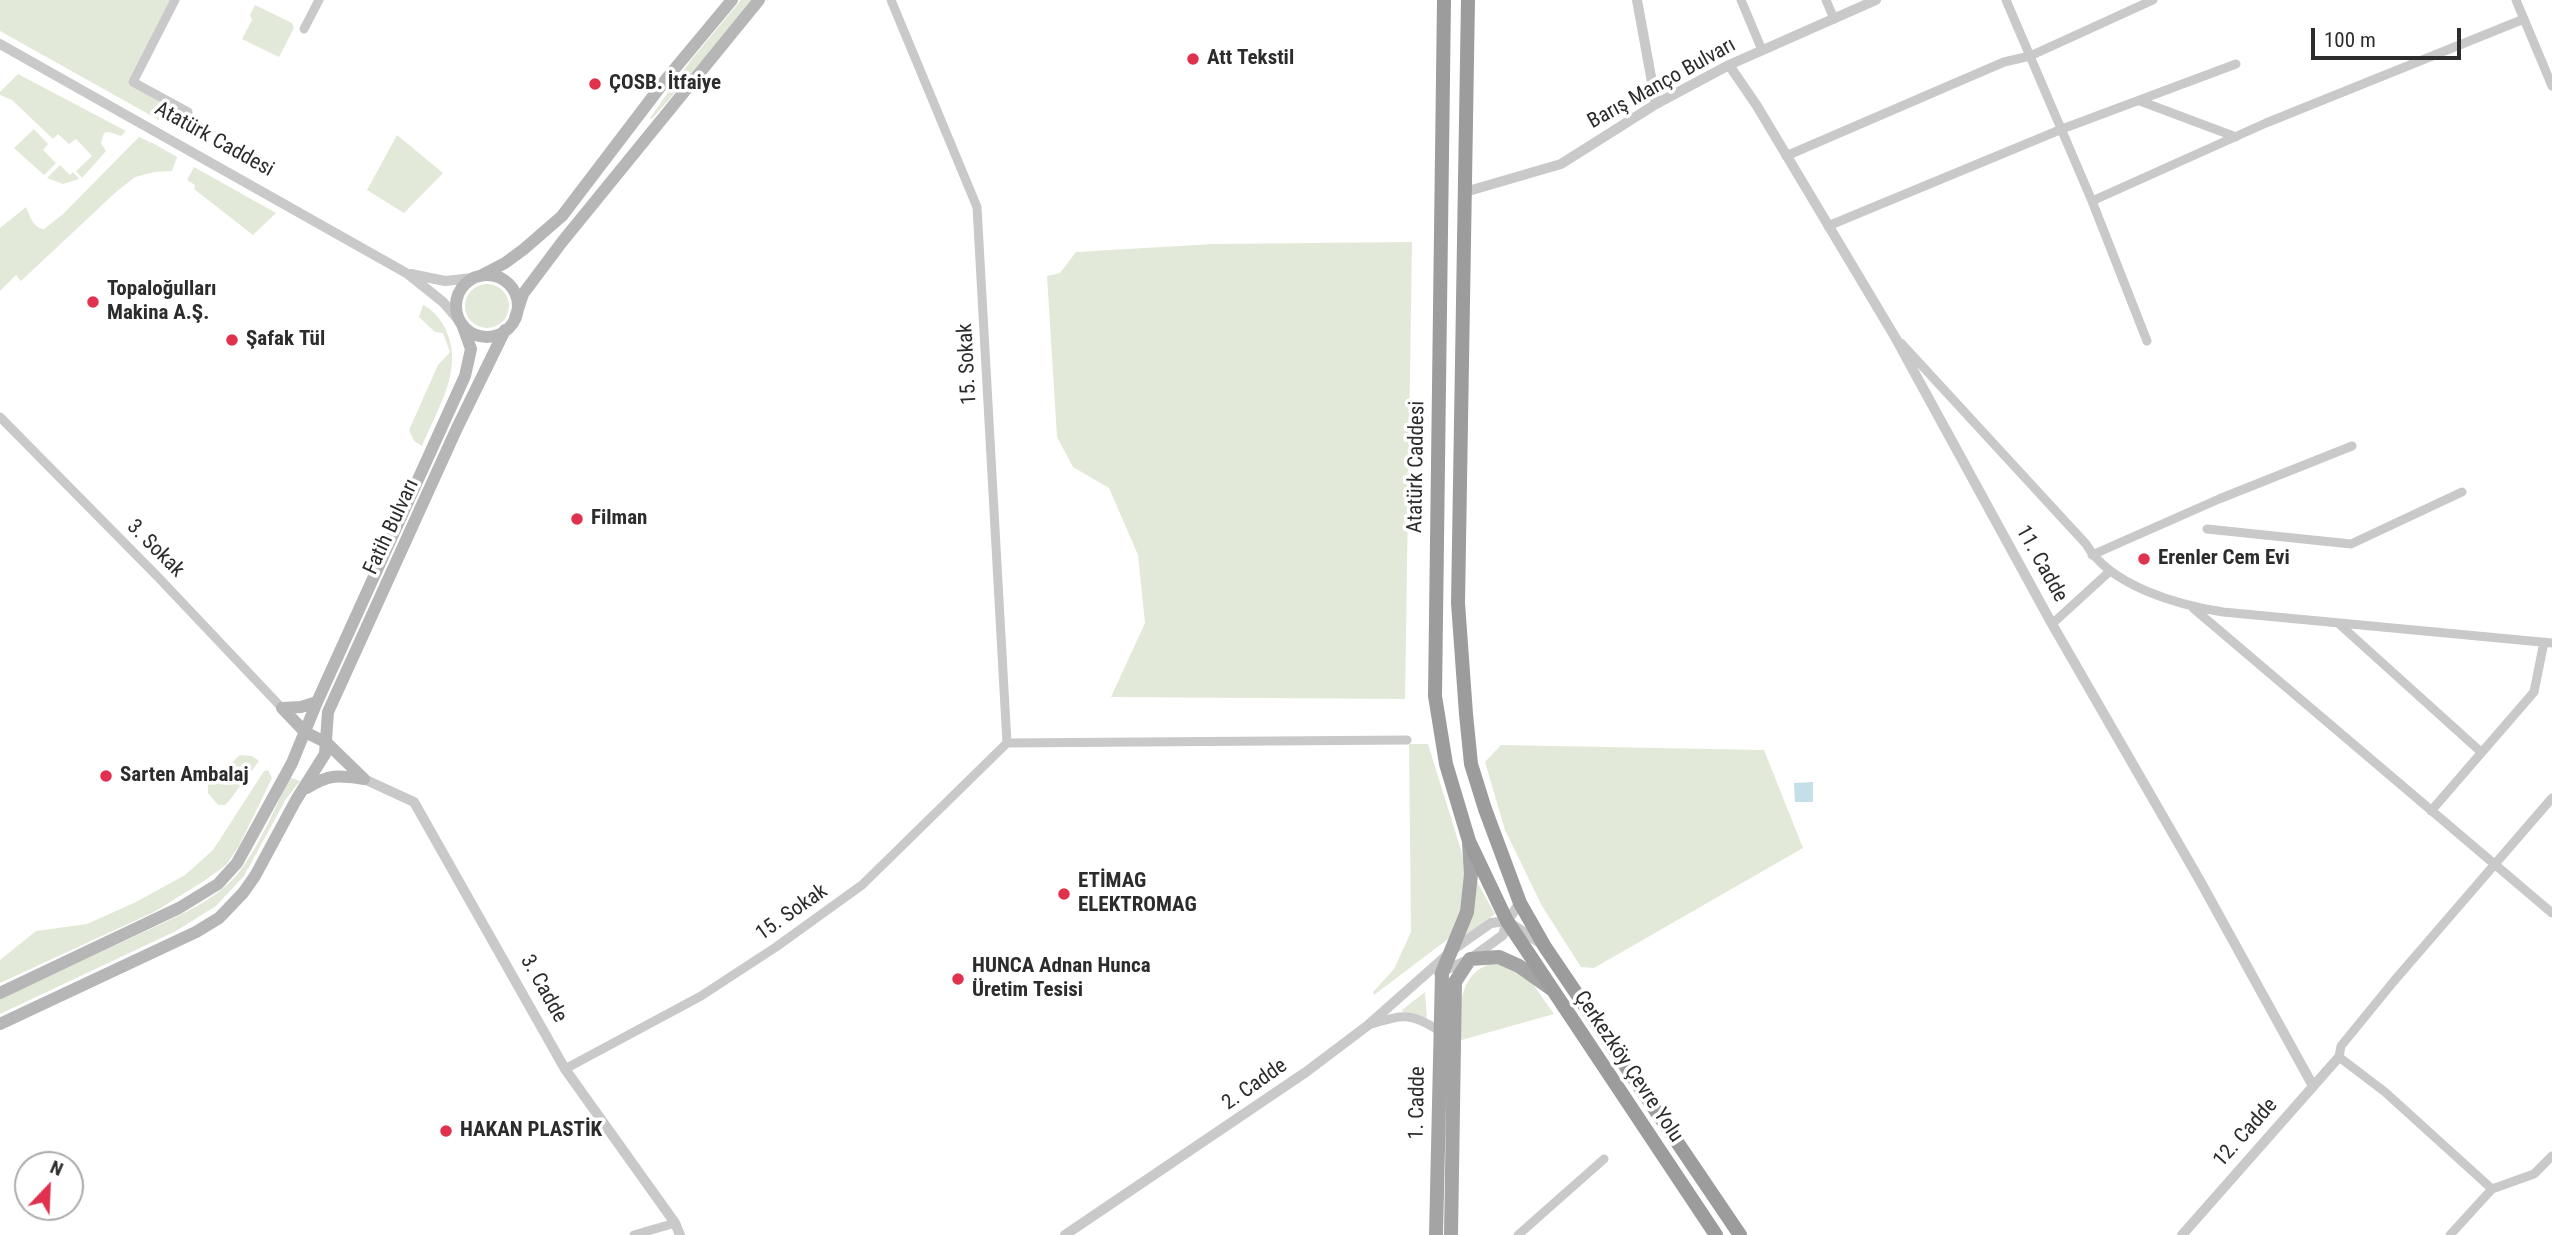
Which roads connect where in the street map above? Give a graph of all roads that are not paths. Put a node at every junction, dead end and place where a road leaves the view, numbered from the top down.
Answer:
1 (175, 0) edge
2 (319, 0) edge
3 (732, 0) edge
4 (758, 0) edge
5 (891, 0) edge
6 (1444, 0) edge
7 (1468, 0) edge
8 (1637, 0) edge
9 (1741, 0) edge
10 (1826, 0) edge
11 (1876, 0) edge
12 (2006, 0) edge
13 (2153, 0) edge
14 (2516, 0) edge
15 (1834, 19) junction
16 (2524, 19) junction
17 (304, 29) dead end
18 (0, 44) edge
19 (1762, 50) junction
20 (2030, 56) junction
21 (2236, 64) dead end
22 (1729, 65) junction
23 (2552, 86) edge
24 (2140, 101) junction
25 (1656, 104) junction
26 (188, 112) dead end
27 (2062, 130) junction
28 (2236, 137) junction
29 (1786, 156) junction
30 (1465, 192) junction
31 (2092, 201) junction
32 (1828, 226) junction
33 (408, 274) junction
34 (477, 277) junction
35 (515, 318) junction
36 (462, 324) junction
37 (505, 330) junction
38 (1895, 337) junction
39 (2147, 341) dead end
40 (0, 417) edge
41 (2352, 446) dead end
42 (2462, 492) dead end
43 (2207, 529) dead end
44 (2092, 555) junction
45 (2109, 572) junction
46 (2192, 607) junction
47 (2339, 623) junction
48 (2052, 624) junction
49 (2548, 643) edge
50 (317, 702) junction
51 (282, 708) junction
52 (304, 732) junction
53 (1407, 740) dead end
54 (327, 743) junction
55 (1007, 743) junction
56 (2481, 752) junction
57 (292, 763) junction
58 (314, 774) junction
59 (364, 779) junction
60 (303, 790) junction
61 (2552, 798) edge
62 (2431, 811) junction
63 (1469, 841) junction
64 (2495, 865) junction
65 (1520, 903) junction
66 (2552, 913) edge
67 (1507, 921) junction
68 (1545, 947) junction
69 (1454, 949) junction
70 (1470, 959) junction
71 (1442, 973) junction
72 (1422, 974) junction
73 (1455, 982) junction
74 (1550, 988) junction
75 (0, 993) edge
76 (0, 1024) edge
77 (1367, 1026) junction
78 (1441, 1032) junction
79 (2339, 1057) junction
80 (565, 1069) junction
81 (2313, 1086) junction
82 (2552, 1156) edge
83 (1604, 1159) dead end
84 (2493, 1189) junction
85 (675, 1223) junction
86 (634, 1235) edge
87 (680, 1235) edge
88 (1065, 1235) edge
89 (1436, 1235) edge
90 (1451, 1235) edge
91 (1518, 1235) edge
92 (1716, 1235) edge
93 (1740, 1235) edge
94 (2182, 1235) edge
95 (2450, 1235) edge

1 - 26 street
2 - 17 street
3 - 34 main road
4 - 35 main road
5 - 55 street, 15. Sokak
6 - 63 highway, Atatürk Caddesi
7 - 30 highway
8 - 25 street
9 - 19 street
10 - 15 street
11 - 15 street, Barış Manço Bulvarı
12 - 20 street
13 - 20 street
14 - 16 street
15 - 19 street, Barış Manço Bulvarı
16 - 23 street
16 - 28 street
18 - 33 street, Atatürk Caddesi
19 - 22 street, Barış Manço Bulvarı
20 - 27 street
20 - 29 street
21 - 24 street
22 - 25 street, Barış Manço Bulvarı
22 - 29 street, 11. Cadde
24 - 27 street
24 - 28 street
25 - 30 street, Barış Manço Bulvarı
27 - 31 street
27 - 32 street
28 - 31 street
29 - 32 street, 11. Cadde
30 - 65 highway
31 - 39 street
32 - 38 street, 11. Cadde
33 - 34 street
33 - 36 street
34 - 35 main road
34 - 36 main road
35 - 37 main road
36 - 37 main road
36 - 50 main road
37 - 54 main road, Fatih Bulvarı
38 - 44 street
38 - 48 street, 11. Cadde
40 - 51 street, 3. Sokak
41 - 44 street
42 - 43 street
44 - 45 street
45 - 46 street
45 - 48 street
46 - 47 street
46 - 62 street
47 - 49 street
47 - 56 street
48 - 81 street, 11. Cadde
49 - 56 street
50 - 51 main road
50 - 52 main road
51 - 52 main road
52 - 54 main road
52 - 57 main road
53 - 55 street
54 - 58 main road, Fatih Bulvarı
54 - 59 main road
55 - 80 street, 15. Sokak
56 - 62 street
57 - 58 main road
57 - 75 main road
58 - 60 main road, Fatih Bulvarı
59 - 60 main road
59 - 80 street, 3. Cadde
60 - 76 main road, Fatih Bulvarı
61 - 64 street
62 - 64 street
63 - 67 highway, Atatürk Caddesi
63 - 69 main road
64 - 66 street
64 - 79 street
65 - 67 street
65 - 68 highway
67 - 68 street
67 - 69 street, 2. Cadde
67 - 70 street
67 - 74 highway, Çerkezköy Çevre Yolu
68 - 93 highway
69 - 71 main road
69 - 72 street, 2. Cadde
70 - 71 street
70 - 73 main road
70 - 74 main road
71 - 72 street
71 - 73 street
71 - 78 main road, 1. Cadde
72 - 77 street, 2. Cadde
73 - 90 main road, 1. Cadde
74 - 92 highway, Çerkezköy Çevre Yolu
77 - 78 street
77 - 88 street, 2. Cadde
78 - 89 main road, 1. Cadde
79 - 81 street, 12. Cadde
79 - 84 street
80 - 85 street, 3. Cadde
81 - 94 street, 12. Cadde
82 - 84 street
83 - 91 street
84 - 95 street
85 - 86 street
85 - 87 street, 3. Cadde

